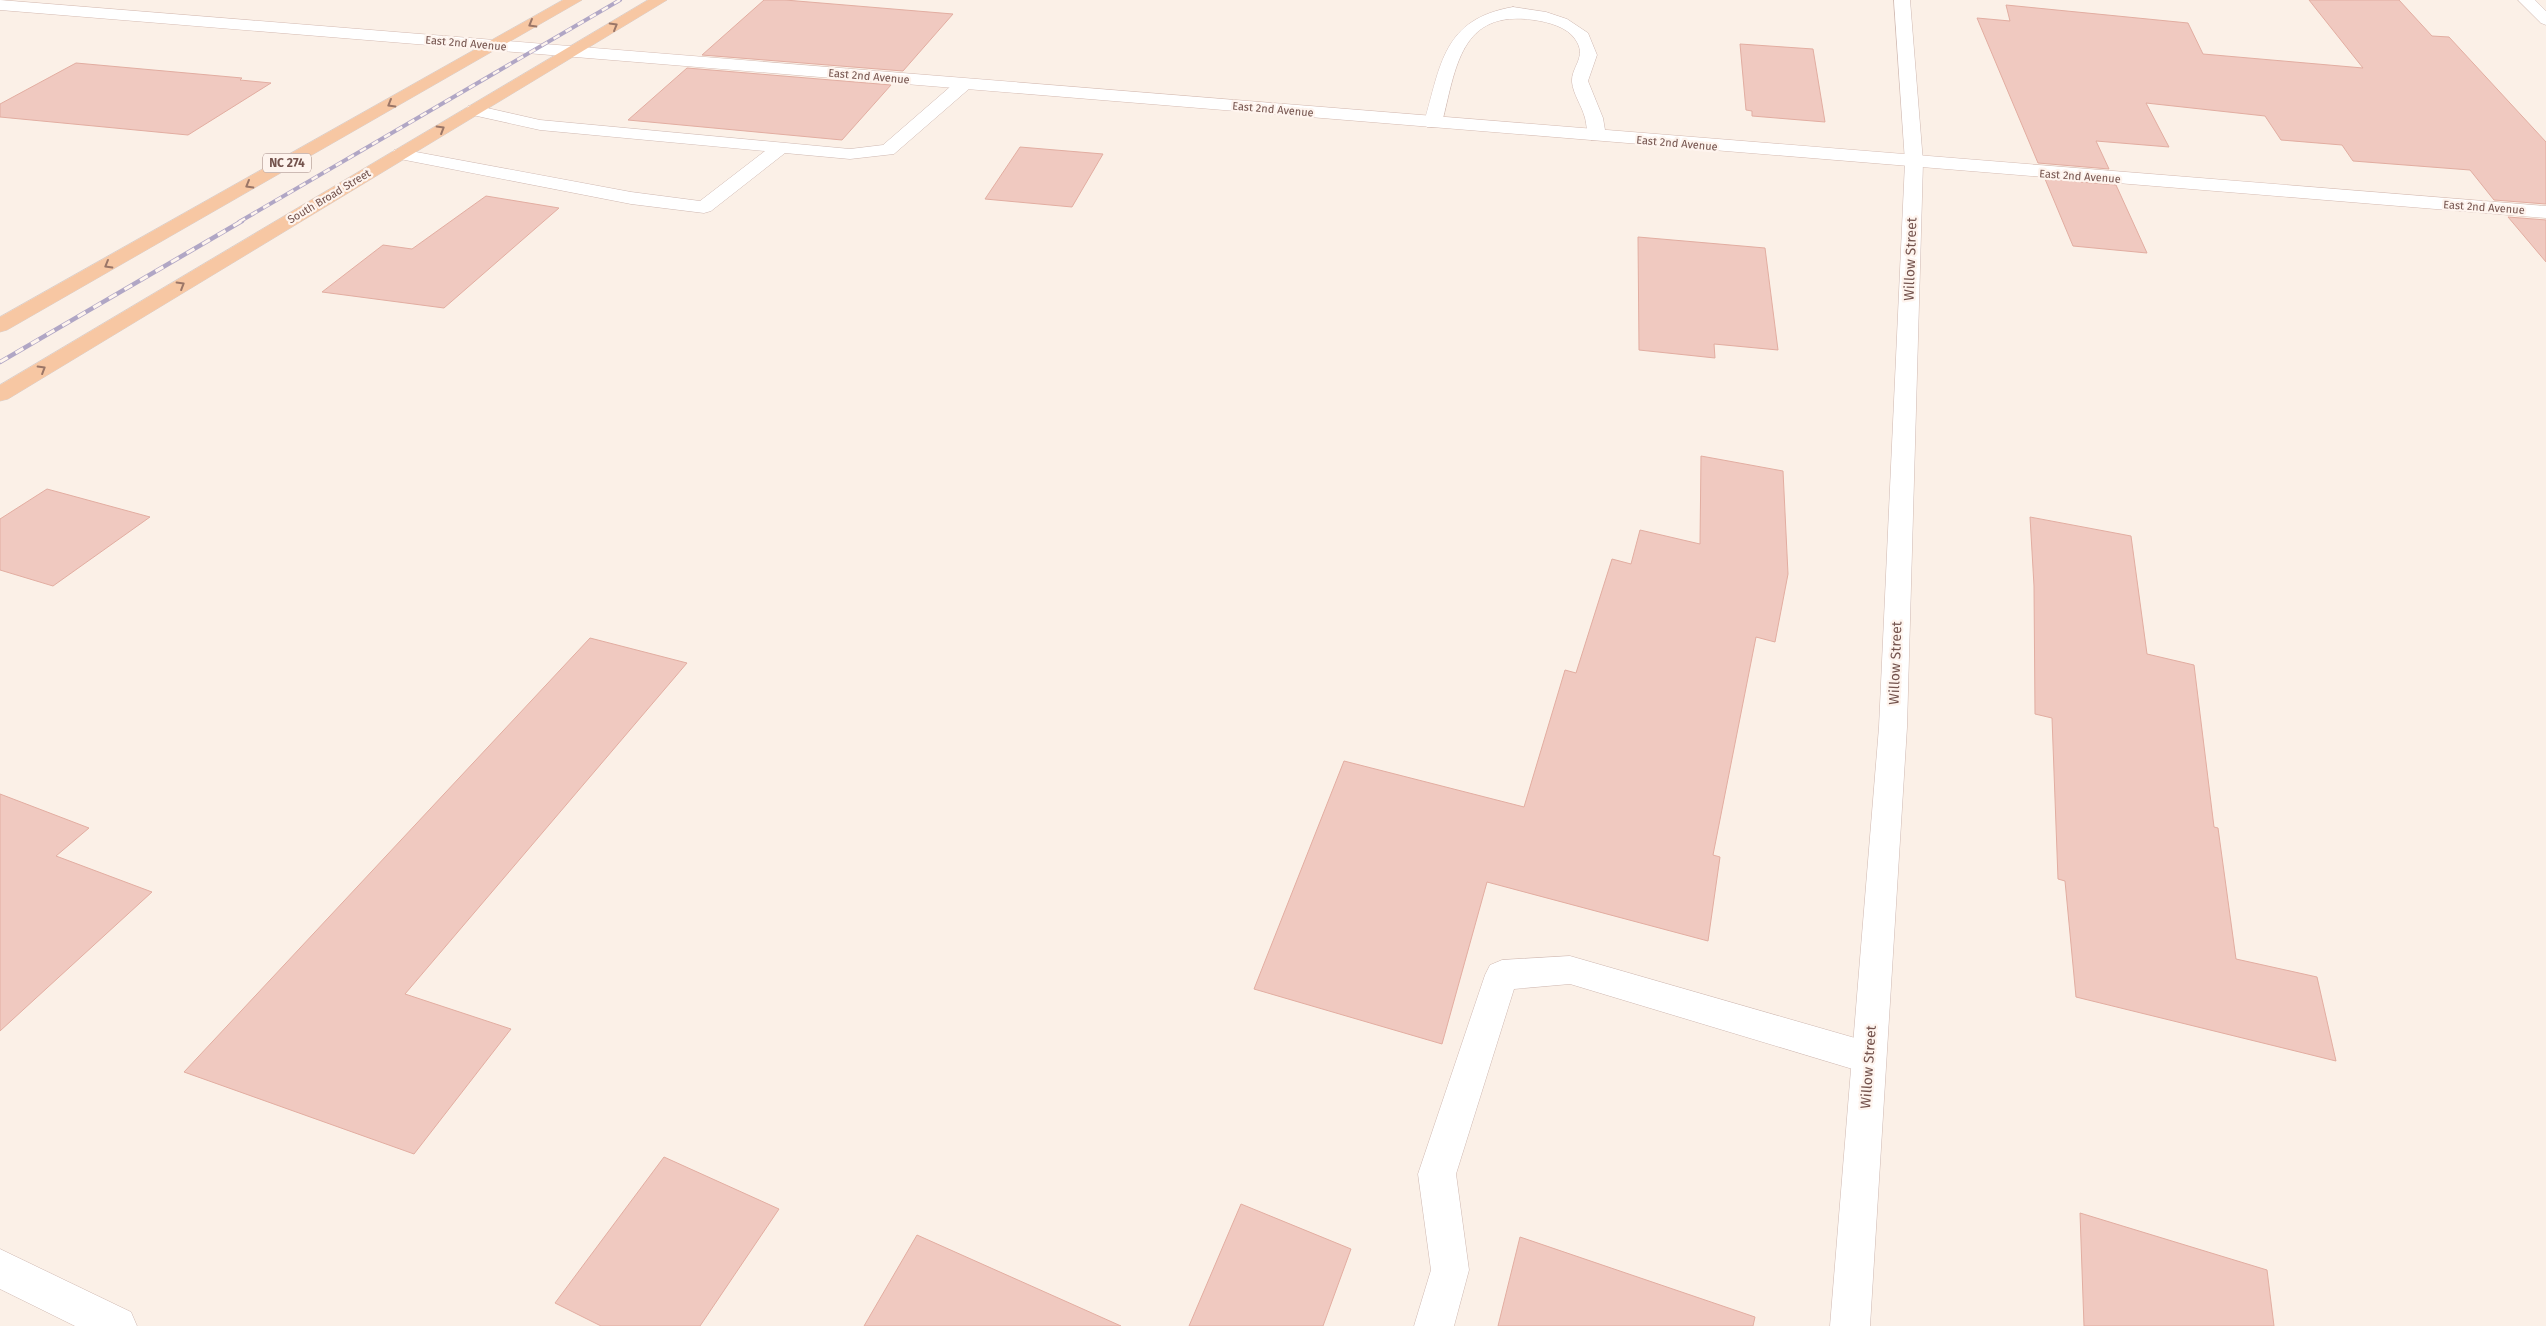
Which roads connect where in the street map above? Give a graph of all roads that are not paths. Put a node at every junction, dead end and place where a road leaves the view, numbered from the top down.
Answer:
1 (574, 0) edge
2 (659, 0) edge
3 (1902, 0) edge
4 (2526, 0) edge
5 (0, 4) edge
6 (2546, 20) edge
7 (495, 45) junction
8 (572, 51) junction
9 (964, 84) junction
10 (474, 110) junction
11 (1433, 123) junction
12 (1597, 136) junction
13 (780, 148) junction
14 (400, 154) junction
15 (1914, 162) junction
16 (2546, 212) edge
17 (0, 326) edge
18 (0, 394) edge
19 (1869, 1058) junction
20 (0, 1268) edge
21 (117, 1326) edge
22 (1434, 1326) edge
23 (1850, 1326) edge

1 -> 7 main road, NC 274
8 -> 2 main road, South Broad Street
3 - 15 street, Willow Street
4 - 6 street
5 - 7 street, East 2nd Avenue
7 - 8 street, East 2nd Avenue
7 -> 17 main road, NC 274
8 - 9 street, East 2nd Avenue
8 - 10 main road, South Broad Street
9 - 11 street, East 2nd Avenue
9 - 13 street
10 - 13 street
14 -> 10 main road, South Broad Street
11 - 12 street, East 2nd Avenue
11 - 12 street
12 - 15 street, East 2nd Avenue
13 - 14 street
18 -> 14 main road, South Broad Street
15 - 16 street, East 2nd Avenue
15 - 19 street, Willow Street
19 - 22 street
19 - 23 street, Willow Street
20 - 21 street

